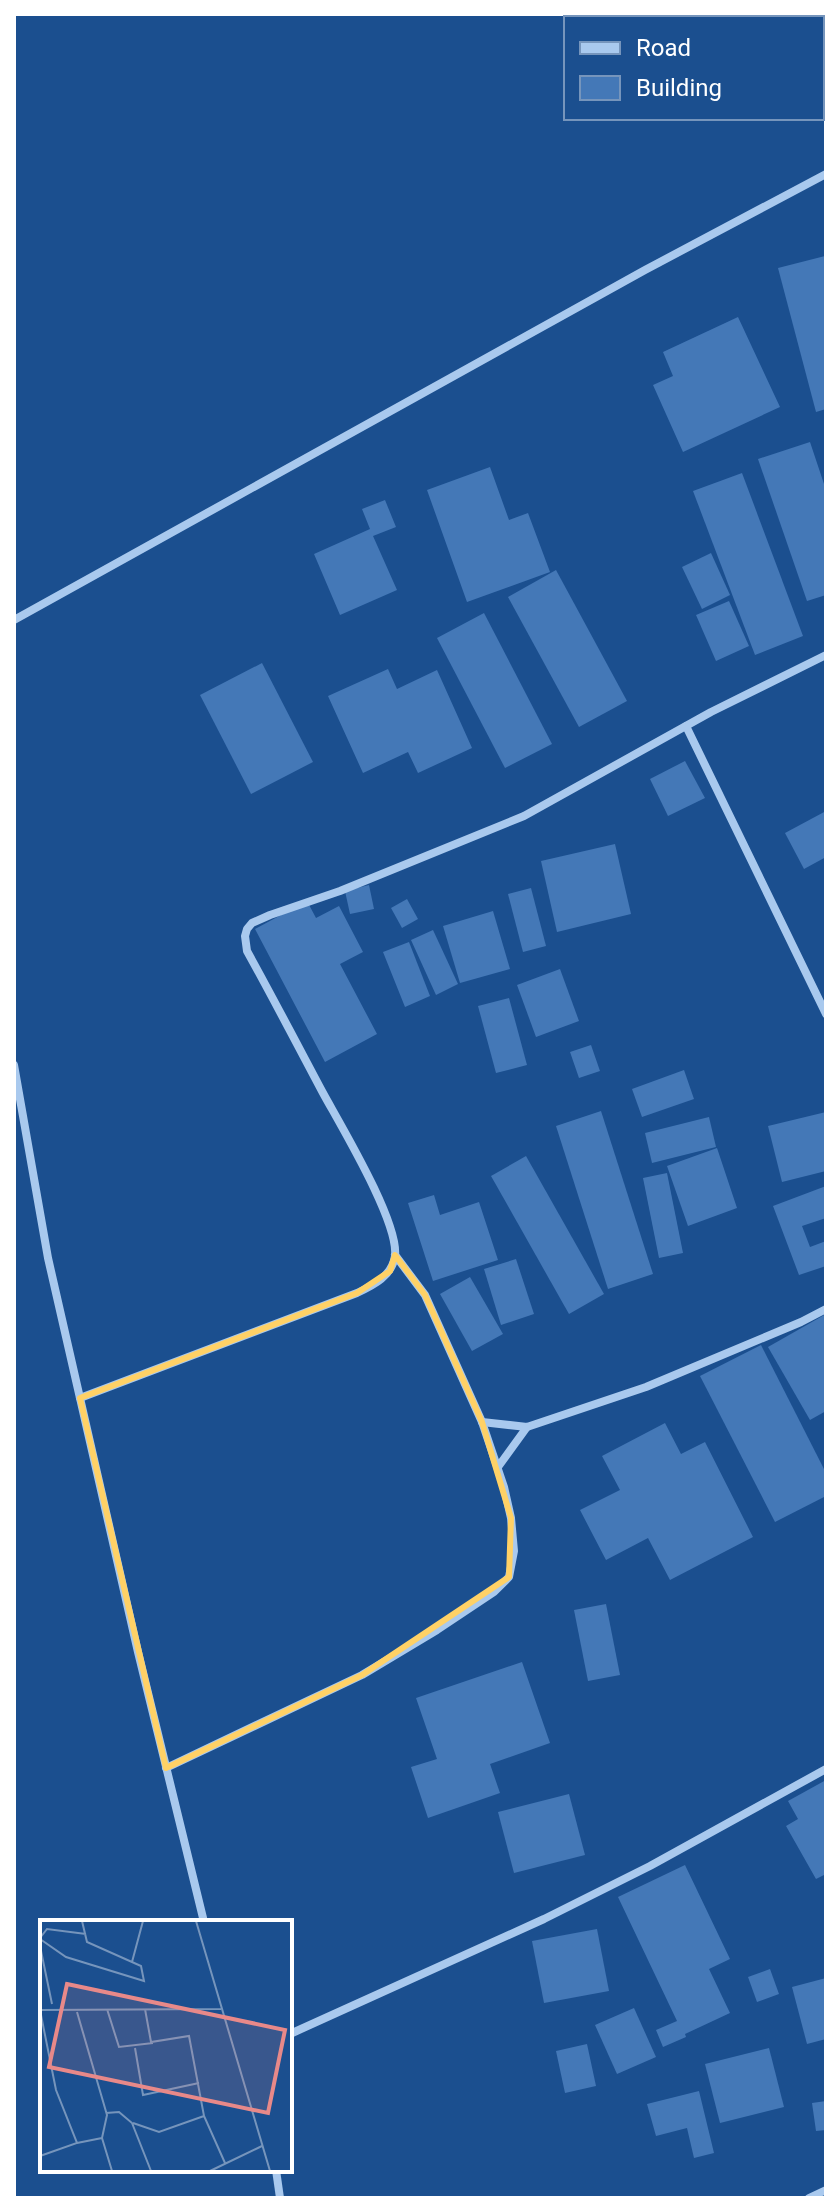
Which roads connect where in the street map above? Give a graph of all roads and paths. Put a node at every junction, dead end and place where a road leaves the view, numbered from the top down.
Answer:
1 (826, 174) edge
2 (14, 620) edge
3 (826, 655) edge
4 (686, 726) junction
5 (826, 1014) edge
6 (14, 1065) edge
7 (395, 1255) junction
8 (826, 1309) edge
9 (80, 1398) junction
10 (482, 1422) junction
11 (527, 1427) junction
12 (498, 1467) junction
13 (166, 1768) junction
14 (826, 1769) edge
15 (204, 1920) edge
16 (292, 2033) edge
17 (276, 2172) edge
18 (826, 2190) edge
19 (280, 2198) edge
20 (809, 2198) edge

1 - 2 street
3 - 4 street
4 - 5 street
4 - 7 street
6 - 9 street
7 - 9 street
7 - 10 street
8 - 11 street
9 - 13 street
10 - 11 street
10 - 12 street
11 - 12 street
12 - 13 street
13 - 15 street
14 - 16 street
17 - 19 street
18 - 20 street

